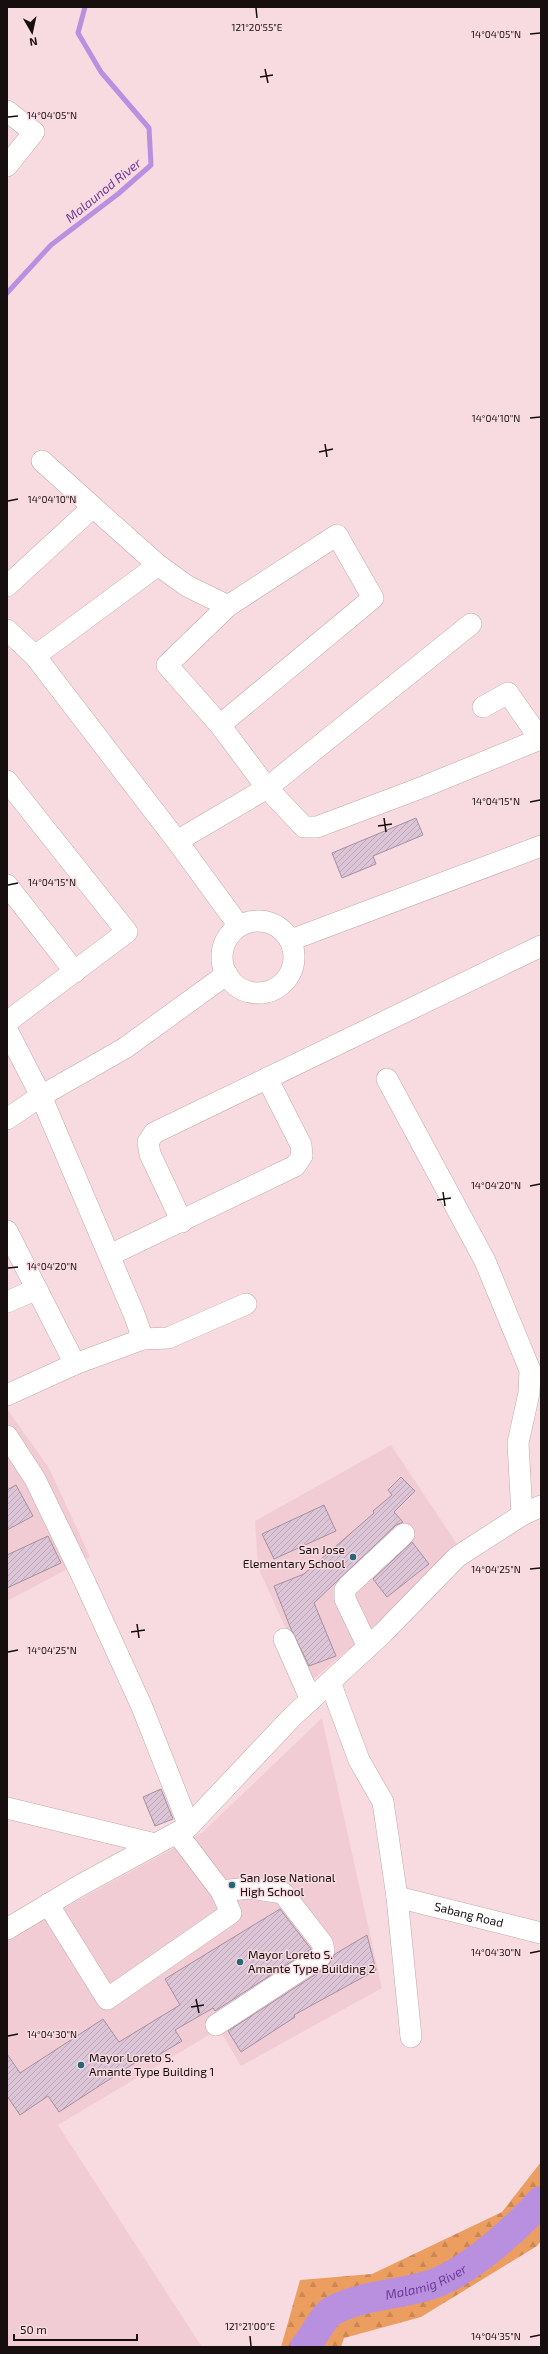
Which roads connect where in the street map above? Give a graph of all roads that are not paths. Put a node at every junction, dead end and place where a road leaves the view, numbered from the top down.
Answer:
1 (7, 111) edge
2 (7, 166) edge
3 (42, 461) dead end
4 (93, 507) junction
5 (158, 565) junction
6 (7, 586) edge
7 (228, 606) junction
8 (472, 624) dead end
9 (7, 630) edge
10 (35, 656) junction
11 (483, 708) dead end
12 (220, 725) junction
13 (7, 782) edge
14 (267, 788) junction
15 (176, 841) junction
16 (541, 846) edge
17 (7, 885) edge
18 (239, 926) junction
19 (291, 940) junction
20 (541, 946) edge
21 (75, 972) junction
22 (226, 974) junction
23 (7, 1022) edge
24 (7, 1030) edge
25 (267, 1078) junction
26 (387, 1078) dead end
27 (41, 1096) junction
28 (7, 1119) edge
29 (182, 1222) junction
30 (7, 1231) edge
31 (110, 1255) junction
32 (37, 1289) junction
33 (7, 1302) edge
34 (246, 1304) dead end
35 (143, 1339) junction
36 (75, 1364) junction
37 (7, 1395) edge
38 (7, 1436) edge
39 (541, 1506) edge
40 (522, 1515) junction
41 (404, 1534) dead end
42 (284, 1639) dead end
43 (368, 1647) junction
44 (330, 1682) junction
45 (311, 1700) junction
46 (7, 1808) edge
47 (183, 1830) junction
48 (155, 1844) junction
49 (221, 1891) junction
50 (397, 1897) junction
51 (48, 1904) junction
52 (7, 1929) edge
53 (541, 1933) edge
54 (216, 2025) dead end
55 (411, 2037) dead end

1 - 2 street
3 - 4 street
4 - 5 street
4 - 6 street
5 - 7 street
5 - 10 street
7 - 12 street
7 - 12 street
8 - 14 street
9 - 10 street
10 - 15 street
11 - 14 street
12 - 14 street
13 - 21 street
14 - 15 street
15 - 18 street
16 - 19 street
17 - 21 street
18 - 19 street
18 - 22 street
19 - 22 street
20 - 25 street
21 - 23 street
22 - 27 street
24 - 27 street
25 - 29 street
25 - 29 street
26 - 40 street
27 - 28 street
27 - 31 street
29 - 31 street
30 - 32 street
31 - 35 street
32 - 33 street
32 - 36 street
34 - 35 street
35 - 36 street
36 - 37 street
38 - 47 street
39 - 40 street
40 - 43 street
41 - 43 street
42 - 45 street
43 - 44 street
44 - 45 street
44 - 50 street
45 - 47 street
46 - 48 street
47 - 48 street
47 - 49 street
48 - 51 street
49 - 51 street
49 - 54 street
50 - 53 street, Sabang Road
50 - 55 street
51 - 52 street

